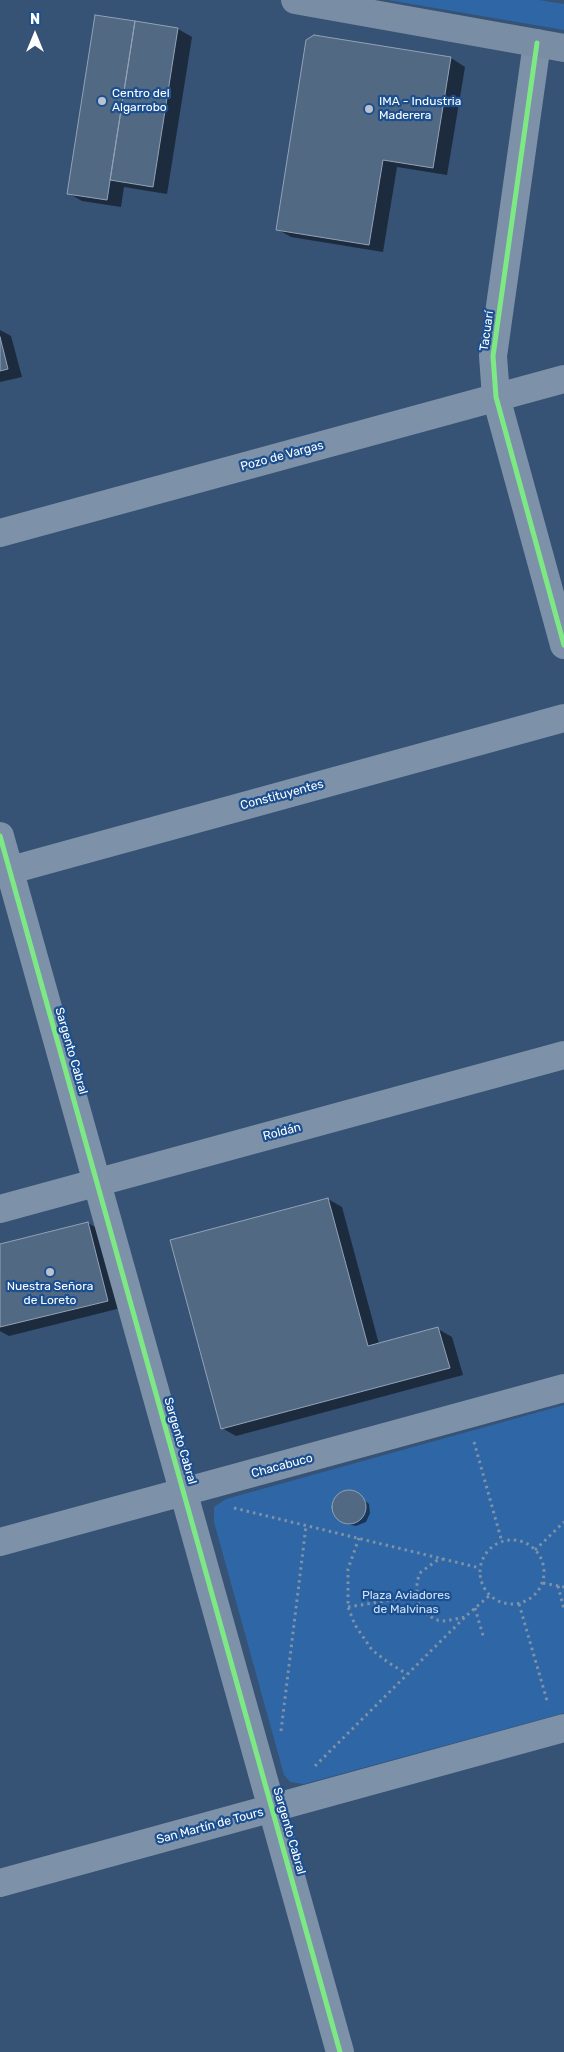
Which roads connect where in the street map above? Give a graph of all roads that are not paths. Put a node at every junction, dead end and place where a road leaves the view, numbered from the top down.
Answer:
1 (295, 0) edge
2 (537, 43) junction
3 (564, 48) edge
4 (564, 378) edge
5 (496, 397) junction
6 (0, 533) edge
7 (564, 645) edge
8 (564, 718) edge
9 (0, 836) edge
10 (5, 872) edge
11 (564, 1055) edge
12 (97, 1183) junction
13 (0, 1209) edge
14 (564, 1388) edge
15 (184, 1492) junction
16 (0, 1542) edge
17 (560, 1729) edge
18 (272, 1808) junction
19 (0, 1884) edge
20 (340, 2052) edge

1 - 2 street
2 - 3 street
2 - 5 street, Tacuarí
4 - 5 street, Pozo de Vargas
5 - 6 street, Pozo de Vargas
5 - 7 street, Tacuarí
8 - 10 street, Constituyentes
9 - 10 street, Sargento Cabral
10 - 12 street, Sargento Cabral
11 - 12 street, Roldán
12 - 13 street, Roldán
12 - 15 street, Sargento Cabral
14 - 15 street, Chacabuco
15 - 16 street, Chacabuco
15 - 18 street, Sargento Cabral
17 - 18 street, San Martín de Tours
18 - 19 street, San Martín de Tours
18 - 20 street, Sargento Cabral

